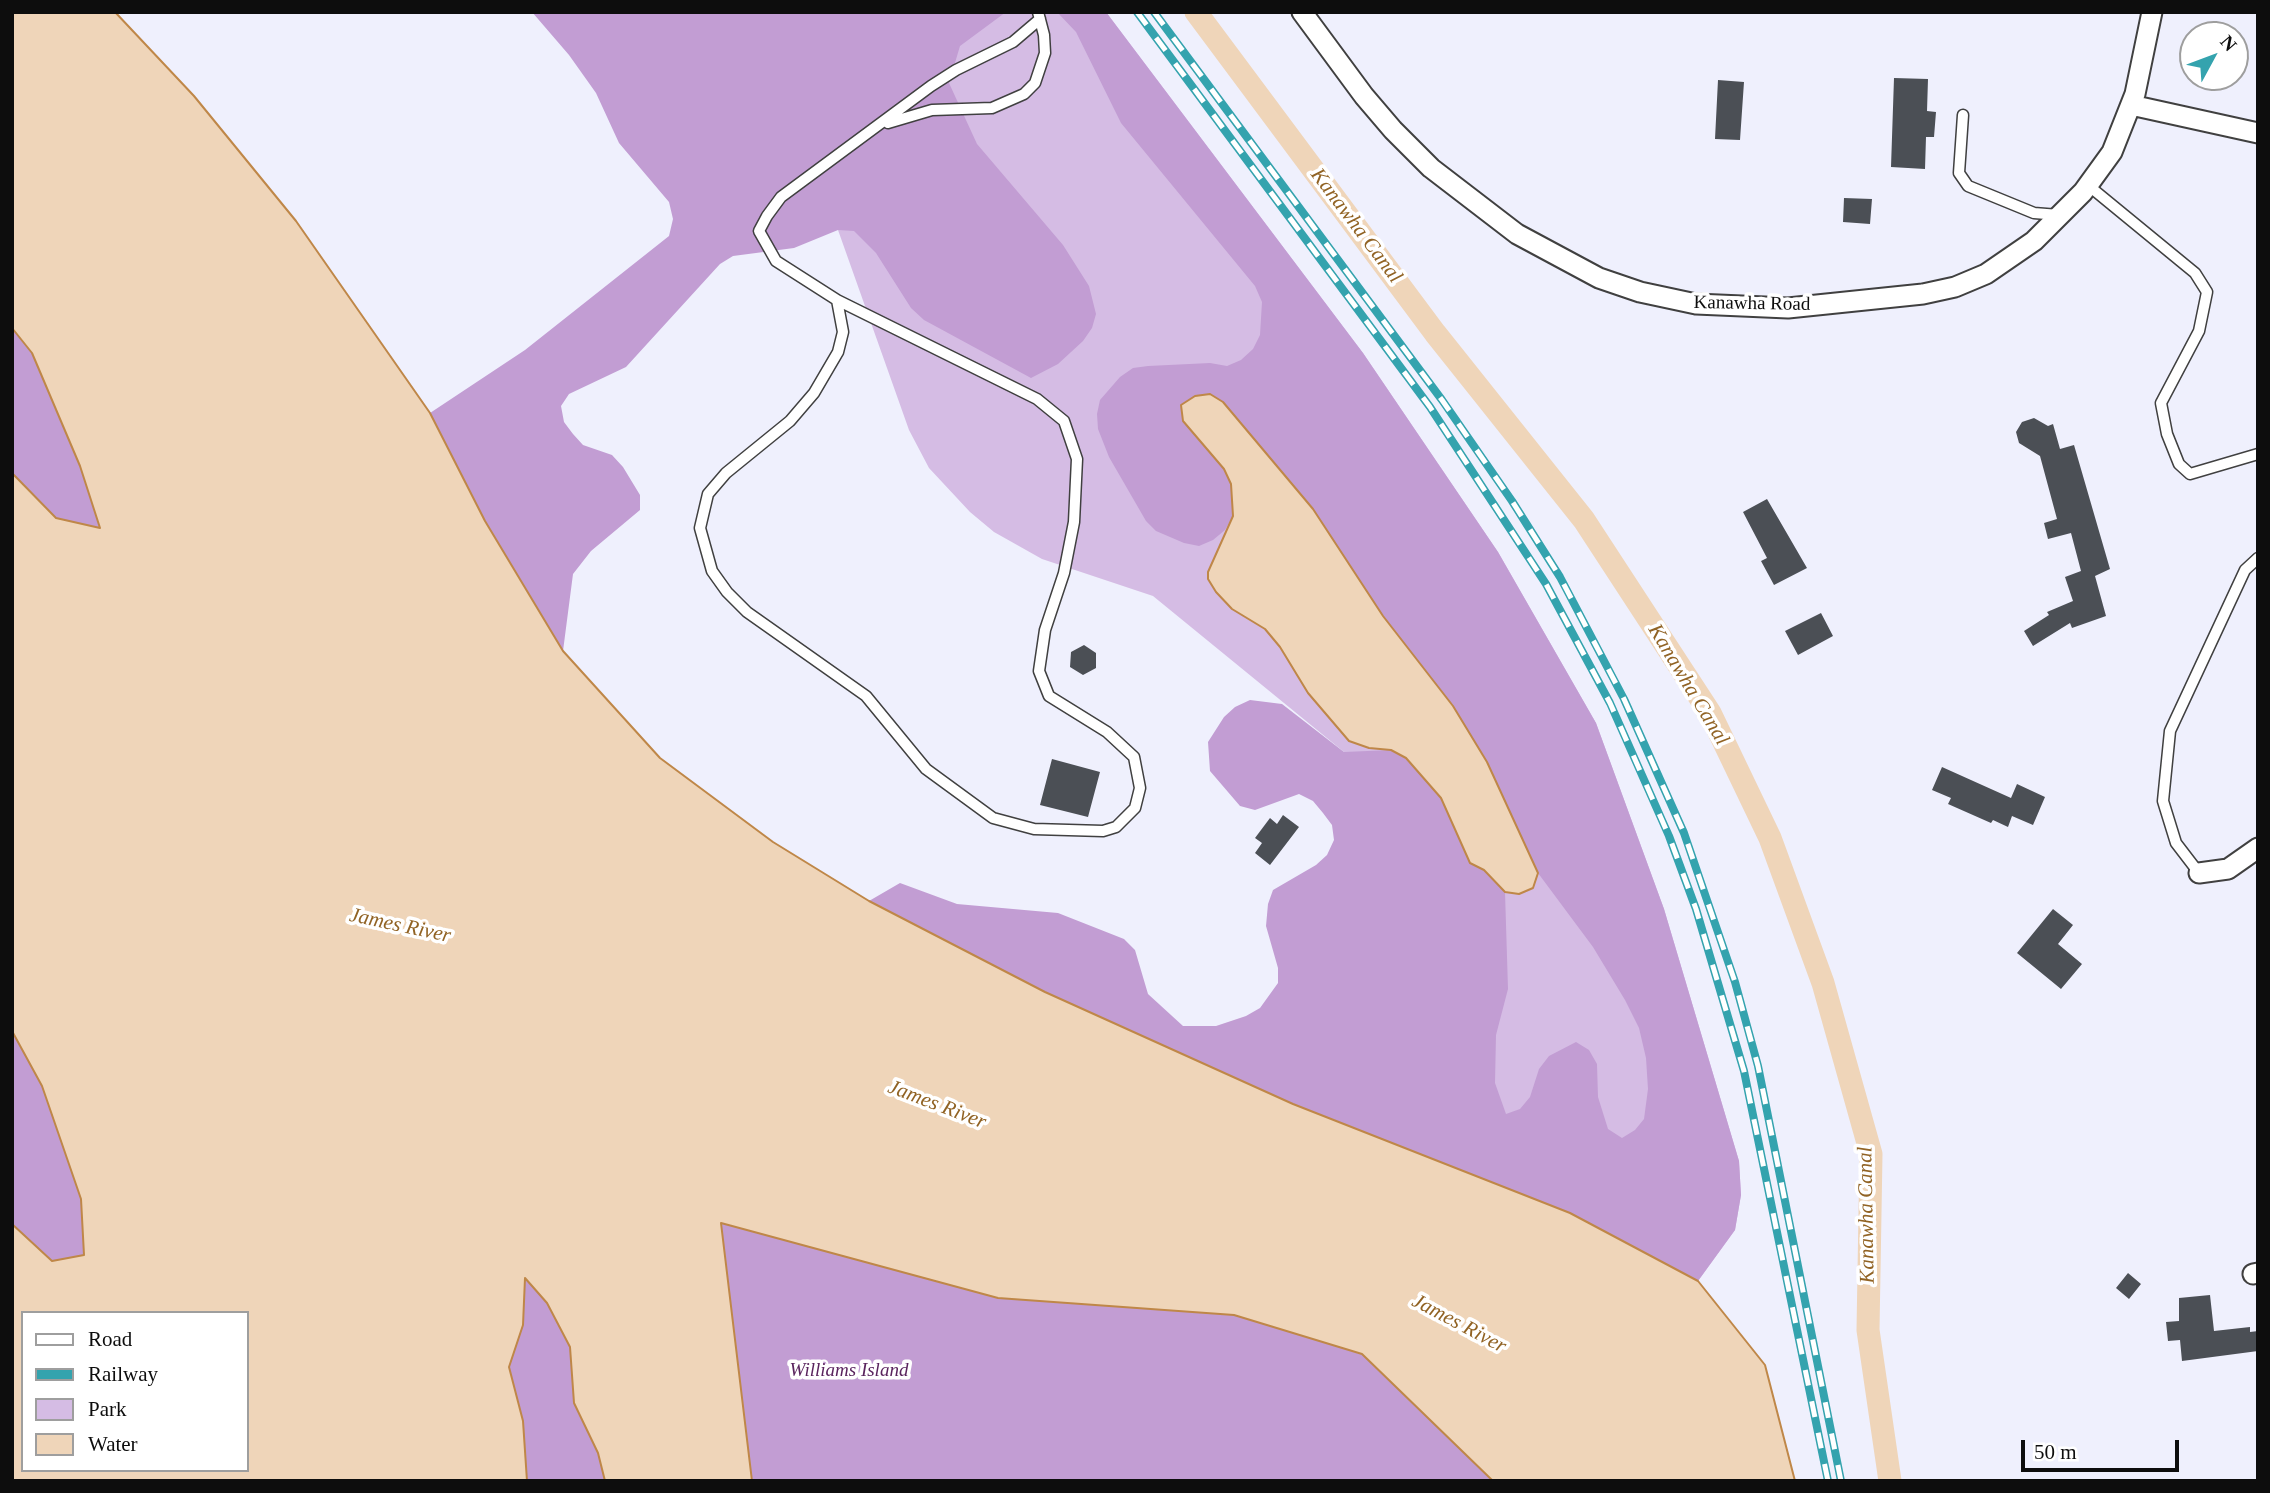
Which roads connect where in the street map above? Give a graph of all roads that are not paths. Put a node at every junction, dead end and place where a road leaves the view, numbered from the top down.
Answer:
1 (1302, 12) edge
2 (2151, 12) edge
3 (1039, 15) edge
4 (2132, 105) junction
5 (1963, 115) dead end
6 (884, 124) junction
7 (2258, 134) edge
8 (2089, 186) junction
9 (2063, 215) junction
10 (837, 300) junction
11 (2258, 454) edge
12 (2258, 558) edge
13 (2258, 848) edge
14 (2199, 873) joint

1 - 9 street, Kanawha Road
2 - 4 street, Kanawha Road
3 - 6 lane
3 - 6 lane
4 - 7 street
4 - 8 street, Kanawha Road
5 - 9 lane
6 - 10 lane
8 - 9 street, Kanawha Road
8 - 11 lane
10 - 10 lane
12 - 14 lane
13 - 14 street

